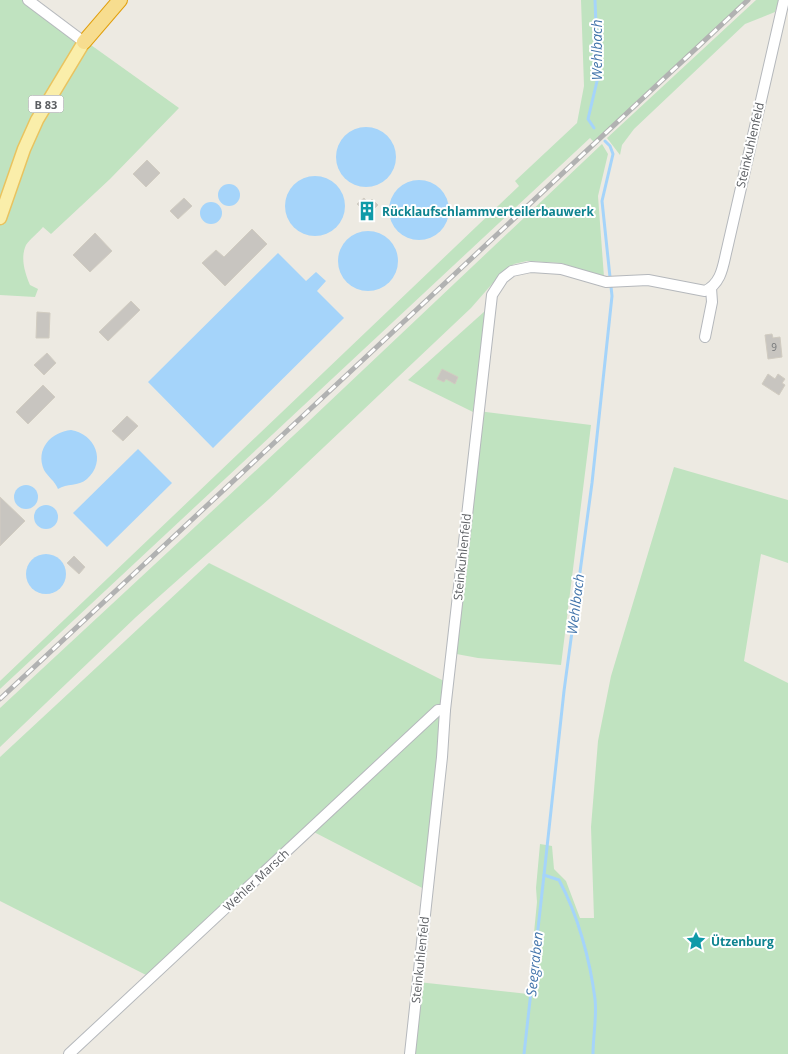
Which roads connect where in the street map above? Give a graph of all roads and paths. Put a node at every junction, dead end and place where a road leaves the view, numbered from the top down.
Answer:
1 (28, 0) edge
2 (120, 0) edge
3 (784, 0) edge
4 (84, 42) junction
5 (0, 218) edge
6 (711, 288) junction
7 (705, 337) dead end
8 (445, 710) junction
9 (68, 1054) edge
10 (410, 1054) edge

1 - 4 street
2 - 4 highway, B 83
3 - 6 street, Steinkuhlenfeld
4 - 5 main road, B 83
6 - 7 street, Steinkuhlenfeld
6 - 8 street, Steinkuhlenfeld
8 - 9 street, Wehler Marsch
8 - 10 street, Steinkuhlenfeld

